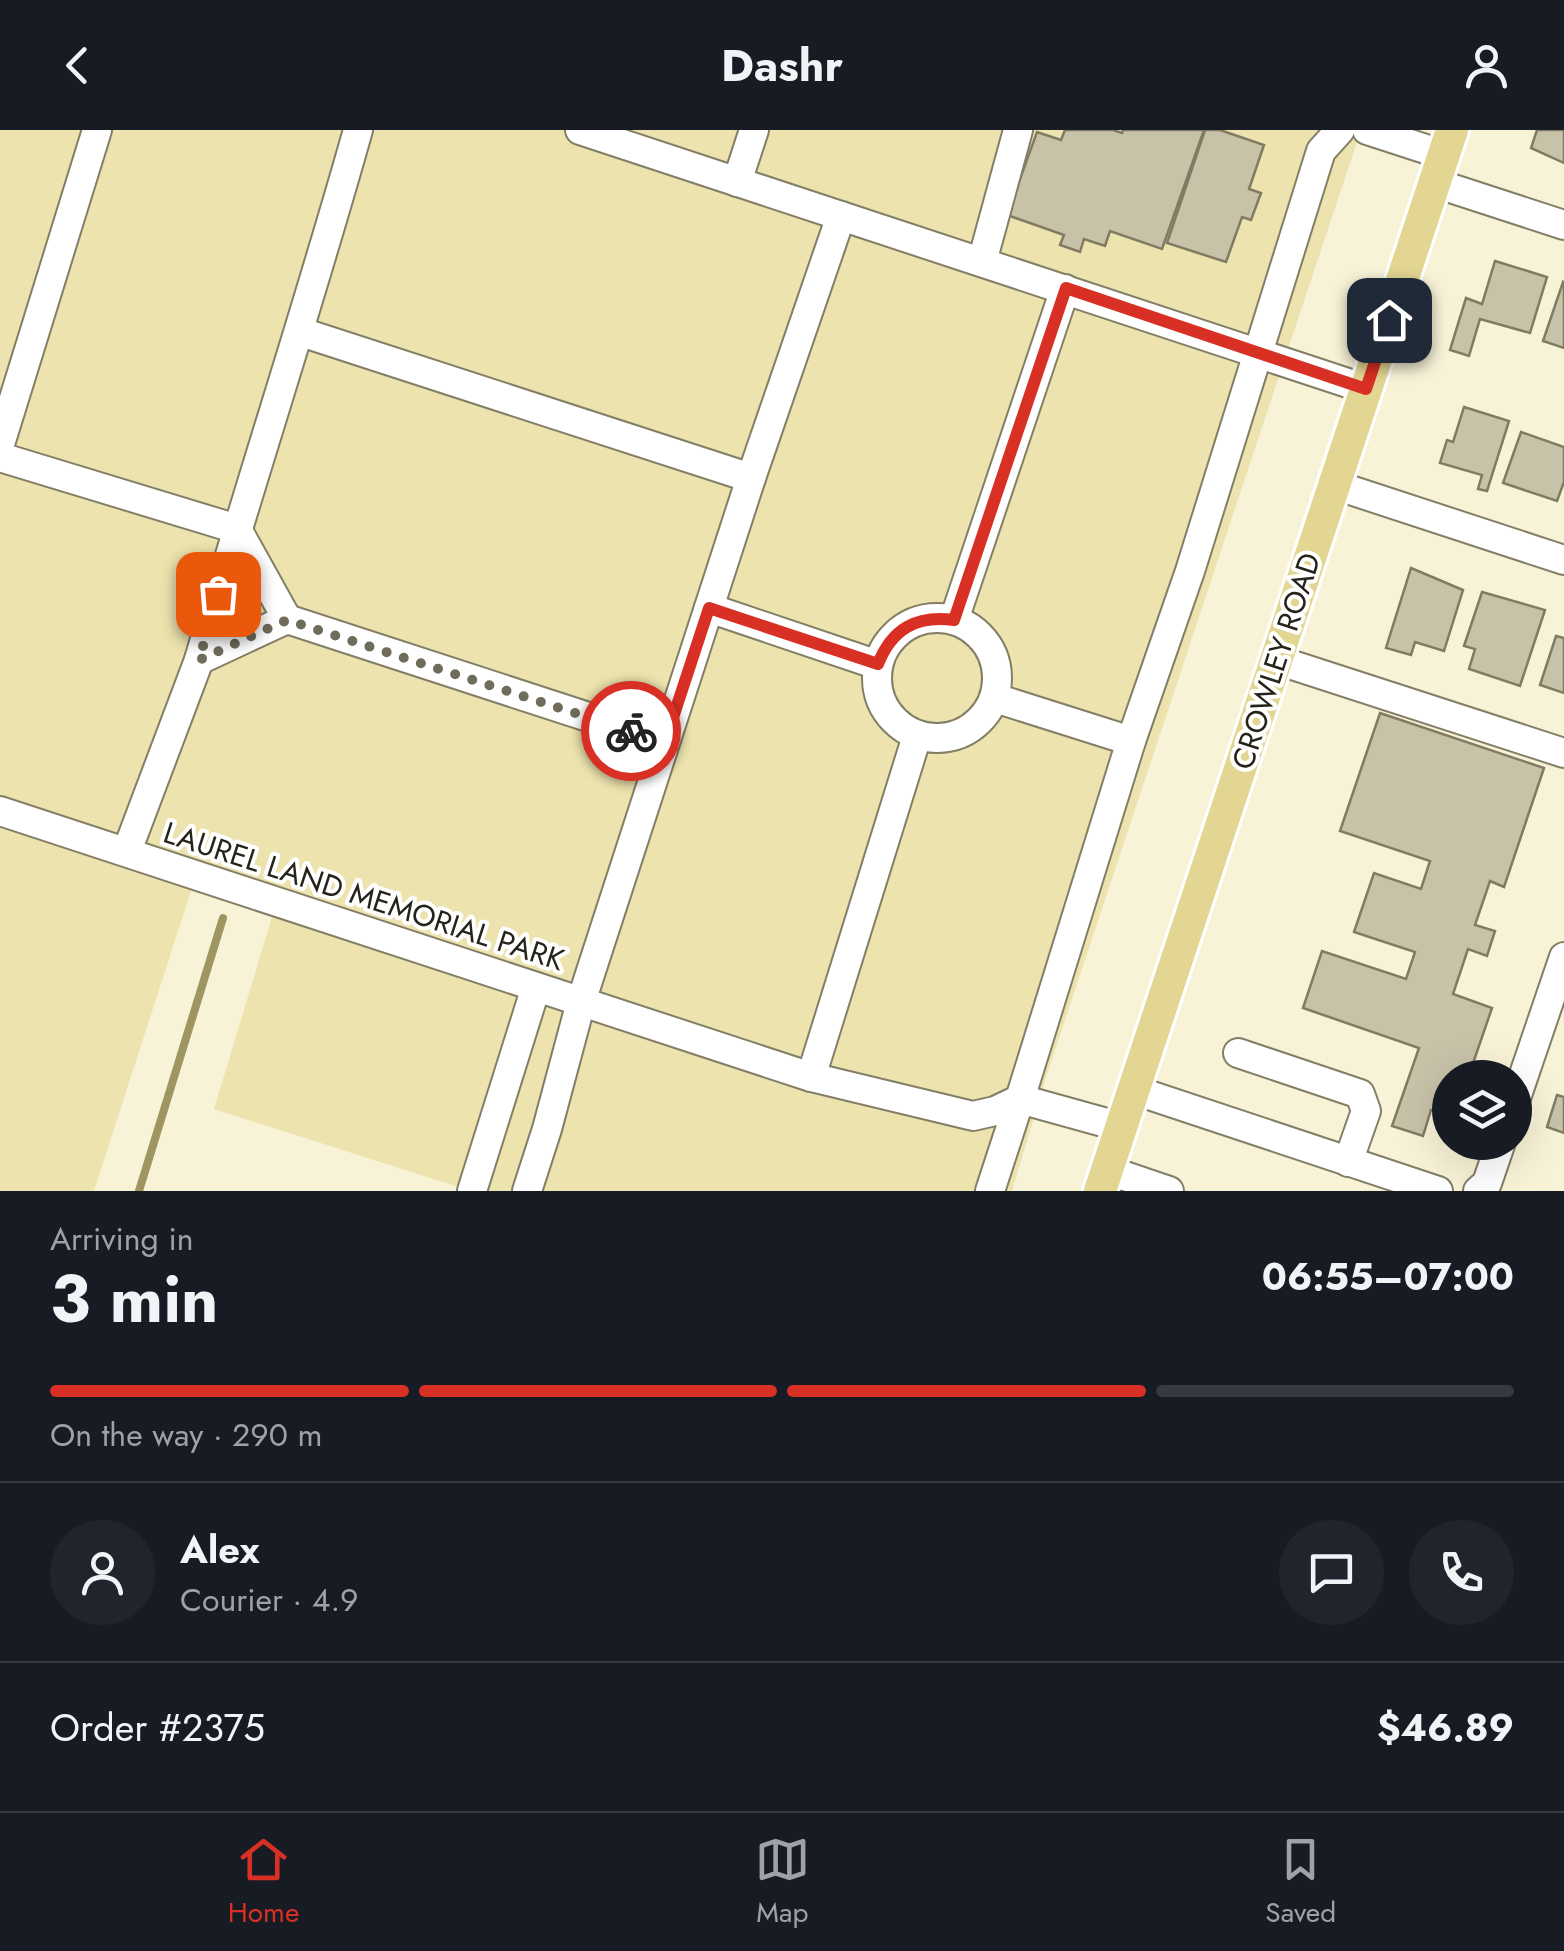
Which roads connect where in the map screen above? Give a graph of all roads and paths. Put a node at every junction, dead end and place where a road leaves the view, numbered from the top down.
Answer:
1 (96, 130) edge
2 (358, 130) edge
3 (580, 130) edge
4 (754, 130) edge
5 (1018, 130) edge
6 (1340, 130) edge
7 (1368, 130) edge
8 (1444, 156) edge
9 (736, 182) junction
10 (841, 216) junction
11 (1564, 224) edge
12 (982, 262) junction
13 (1066, 288) junction
14 (301, 332) junction
15 (1256, 351) junction
16 (1366, 389) junction
17 (0, 444) edge
18 (0, 457) edge
19 (751, 478) junction
20 (1335, 484) junction
21 (237, 529) junction
22 (1564, 560) edge
23 (709, 608) junction
24 (287, 620) junction
25 (954, 620) junction
26 (199, 660) junction
27 (1277, 660) junction
28 (878, 664) junction
29 (994, 698) junction
30 (917, 736) junction
31 (1131, 741) junction
32 (665, 742) junction
33 (1564, 753) edge
34 (0, 810) edge
35 (127, 851) junction
36 (1564, 957) edge
37 (536, 987) junction
38 (581, 1002) junction
39 (1238, 1053) dead end
40 (1529, 1060) edge
41 (811, 1077) junction
42 (1134, 1090) junction
43 (1020, 1099) junction
44 (1122, 1128) junction
45 (1494, 1160) edge
46 (1348, 1162) junction
47 (1104, 1180) edge
48 (472, 1191) edge
49 (527, 1191) edge
50 (990, 1191) edge
51 (1169, 1191) edge
52 (1438, 1191) edge
53 (1478, 1191) edge

1 - 17 street
2 - 14 street, LAUREL LAND MEMORIAL PARK
3 - 9 street
4 - 9 street
5 - 12 street
6 - 15 street
7 - 8 street
8 - 11 street
8 - 16 main road, CROWLEY ROAD
9 - 10 street
10 - 12 street
10 - 19 street, LAUREL LAND MEMORIAL PARK
12 - 13 street
13 - 15 street
13 - 25 street
14 - 19 street
14 - 21 street, LAUREL LAND MEMORIAL PARK
15 - 16 street
15 - 31 street
16 - 20 main road, CROWLEY ROAD
18 - 21 street
19 - 23 street, LAUREL LAND MEMORIAL PARK
20 - 22 street
20 - 27 main road, CROWLEY ROAD
21 - 24 street
21 - 26 street, LAUREL LAND MEMORIAL PARK
23 - 28 street
23 - 32 street, LAUREL LAND MEMORIAL PARK
24 - 26 street
24 - 32 street
25 - 28 street
25 - 29 street
26 - 35 street, LAUREL LAND MEMORIAL PARK
27 - 33 street
27 - 42 main road, CROWLEY ROAD
28 - 30 street
29 - 30 street
29 - 31 street
30 - 41 street
31 - 43 street
32 - 38 street, LAUREL LAND MEMORIAL PARK
34 - 35 street, LAUREL LAND MEMORIAL PARK
35 - 37 street, LAUREL LAND MEMORIAL PARK
36 - 40 street
37 - 38 street, LAUREL LAND MEMORIAL PARK
37 - 48 street
38 - 41 street, LAUREL LAND MEMORIAL PARK
38 - 49 street
39 - 46 street
41 - 43 street, LAUREL LAND MEMORIAL PARK
42 - 44 main road, CROWLEY ROAD
42 - 46 street
43 - 44 street
43 - 50 street
44 - 47 main road, CROWLEY ROAD
45 - 53 street
46 - 52 street
47 - 51 street

